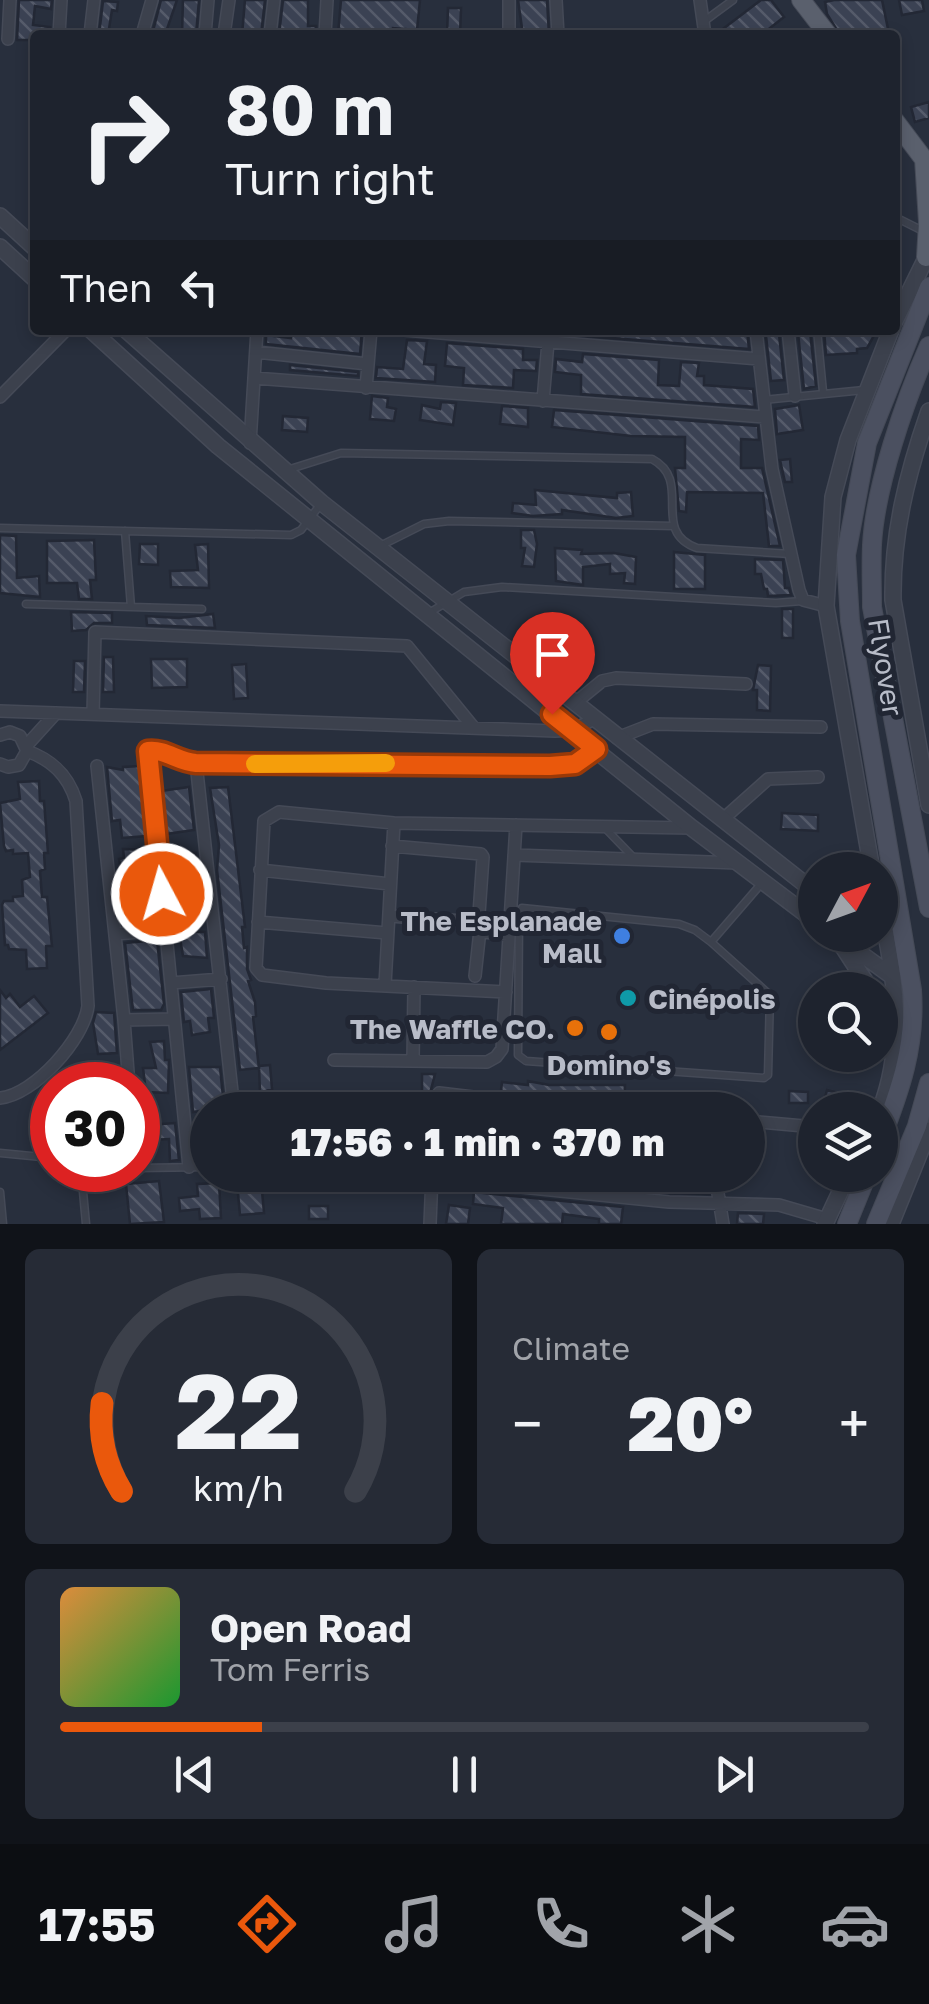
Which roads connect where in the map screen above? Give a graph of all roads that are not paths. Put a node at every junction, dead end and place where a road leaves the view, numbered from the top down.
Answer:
1 (10, 0) edge
2 (61, 0) edge
3 (94, 0) edge
4 (152, 0) edge
5 (208, 0) edge
6 (230, 0) edge
7 (274, 0) edge
8 (327, 0) edge
9 (509, 0) edge
10 (556, 0) edge
11 (700, 0) edge
12 (733, 0) edge
13 (806, 1) edge
14 (704, 28) edge
15 (58, 30) edge
16 (91, 30) edge
17 (143, 30) edge
18 (205, 30) edge
19 (225, 30) edge
20 (271, 30) edge
21 (325, 30) edge
22 (508, 30) edge
23 (558, 30) edge
24 (825, 30) edge
25 (8, 38) dead end
26 (900, 126) edge
27 (925, 154) edge
28 (0, 216) edge
29 (900, 219) edge
30 (928, 233) edge
31 (30, 243) edge
32 (0, 247) edge
33 (926, 261) edge
34 (30, 274) edge
35 (929, 286) edge
36 (900, 310) edge
37 (61, 335) edge
38 (96, 335) edge
39 (131, 335) edge
40 (257, 335) edge
41 (371, 335) edge
42 (508, 335) edge
43 (757, 335) edge
44 (789, 335) edge
45 (817, 335) edge
46 (889, 335) edge
47 (549, 337) edge
48 (929, 346) edge
49 (256, 352) junction
50 (759, 359) junction
51 (368, 364) junction
52 (254, 378) junction
53 (366, 388) junction
54 (866, 390) junction
55 (823, 392) junction
56 (795, 396) junction
57 (0, 398) edge
58 (763, 400) junction
59 (543, 401) junction
60 (929, 411) edge
61 (765, 417) junction
62 (250, 443) junction
63 (284, 471) junction
64 (322, 503) junction
65 (310, 521) junction
66 (673, 526) junction
67 (0, 528) edge
68 (125, 531) junction
69 (380, 546) junction
70 (792, 554) junction
71 (446, 600) junction
72 (803, 600) junction
73 (26, 604) dead end
74 (826, 606) junction
75 (131, 607) junction
76 (202, 609) dead end
77 (426, 614) junction
78 (746, 684) dead end
79 (575, 703) junction
80 (2, 709) edge
81 (56, 712) junction
82 (93, 714) junction
83 (594, 720) junction
84 (821, 727) dead end
85 (474, 728) junction
86 (573, 730) junction
87 (0, 735) edge
88 (618, 738) junction
89 (27, 748) junction
90 (596, 749) junction
91 (196, 763) junction
92 (0, 764) edge
93 (98, 766) dead end
94 (818, 777) dead end
95 (929, 805) edge
96 (722, 820) junction
97 (394, 823) junction
98 (516, 825) junction
99 (605, 828) junction
100 (692, 828) junction
101 (392, 846) junction
102 (869, 852) edge
103 (514, 855) junction
104 (636, 861) junction
105 (738, 862) junction
106 (260, 870) junction
107 (798, 879) edge
108 (762, 883) junction
109 (390, 884) junction
110 (929, 908) edge
111 (798, 909) edge
112 (388, 916) junction
113 (258, 922) junction
114 (479, 926) junction
115 (166, 930) junction
116 (388, 933) junction
117 (115, 934) junction
118 (510, 934) junction
119 (712, 942) junction
120 (858, 952) edge
121 (886, 972) edge
122 (475, 976) dead end
123 (221, 979) junction
124 (171, 984) junction
125 (385, 985) junction
126 (414, 987) junction
127 (506, 992) junction
128 (174, 1019) junction
129 (124, 1020) junction
130 (898, 1046) edge
131 (334, 1060) dead end
132 (412, 1060) junction
133 (899, 1060) junction
134 (127, 1062) edge
135 (929, 1083) edge
136 (232, 1092) edge
137 (887, 1092) edge
138 (892, 1092) edge
139 (0, 1098) edge
140 (765, 1123) edge
141 (798, 1125) edge
142 (929, 1130) edge
143 (0, 1153) edge
144 (30, 1156) edge
145 (160, 1168) edge
146 (189, 1168) joint
147 (0, 1192) edge
148 (83, 1192) edge
149 (431, 1192) edge
150 (591, 1192) edge
151 (717, 1192) edge
152 (840, 1192) edge
153 (860, 1192) edge
154 (718, 1204) junction
155 (802, 1218) edge
156 (826, 1222) edge
157 (4, 1224) edge
158 (86, 1224) edge
159 (430, 1224) edge
160 (723, 1224) edge
161 (847, 1224) edge
162 (876, 1224) edge
163 (891, 1224) edge

1 - 25 street
2 - 15 street
3 - 16 street
4 - 17 street
5 - 18 street
6 - 19 street
7 - 20 street
8 - 21 street
9 - 22 street
10 - 23 street
11 - 14 street
12 - 14 lane
13 - 24 main road
26 - 27 main road
27 - 30 main road
28 - 31 street
29 - 30 lane
30 - 33 main road
32 - 34 street
33 - 36 street
35 - 133 main road, Flyover
37 - 57 street
38 - 65 street
39 - 62 street
40 - 49 street
41 - 51 street
42 - 47 street
43 - 50 street
44 - 56 street
45 - 55 lane
46 - 54 street
47 - 50 street
47 - 59 street
48 - 110 main road, Flyover
49 - 51 street
49 - 52 street
50 - 58 street
51 - 53 street
52 - 53 street
52 - 62 street
53 - 59 street
54 - 55 lane
54 - 74 street
55 - 56 lane
56 - 58 lane
58 - 61 street
59 - 61 street
60 - 95 street
61 - 70 street
62 - 63 street
63 - 64 street
63 - 66 lane
64 - 65 lane
64 - 69 street
65 - 68 lane
65 - 77 street
66 - 69 lane
66 - 70 lane
67 - 68 lane
68 - 75 lane
69 - 71 street
70 - 72 street
71 - 72 lane
71 - 77 lane
71 - 79 street
72 - 74 street
73 - 75 lane
74 - 102 street
75 - 76 lane
77 - 86 street
78 - 79 street
79 - 83 street
80 - 81 street
81 - 82 street
81 - 89 street
82 - 85 street
82 - 85 street
83 - 86 street
83 - 88 street
84 - 88 street
85 - 86 street
86 - 90 street
87 - 89 street
88 - 96 street
89 - 92 street
89 - 139 street
90 - 91 street
90 - 100 street
91 - 115 street
91 - 123 street
93 - 117 street
94 - 96 street
96 - 107 street
97 - 98 street
97 - 101 street
97 - 106 street
98 - 99 street
98 - 103 street
99 - 100 street
99 - 104 lane
100 - 105 street
101 - 109 street
101 - 114 street
103 - 104 street
103 - 118 street
104 - 105 street
105 - 108 street
106 - 109 street
106 - 113 street
108 - 111 street
108 - 119 lane
109 - 112 street
112 - 114 street
112 - 116 street
113 - 116 street
113 - 125 street
114 - 118 street
114 - 122 street
115 - 117 street
115 - 124 street
116 - 125 street
117 - 129 street
118 - 127 street
119 - 119 lane
120 - 121 street
123 - 124 street
123 - 136 street
124 - 128 street
125 - 126 street
126 - 127 street
126 - 132 street
127 - 132 street
128 - 129 street
128 - 146 street
129 - 134 street
130 - 133 street
131 - 132 street
133 - 137 street
133 - 138 main road, Flyover
135 - 162 main road
140 - 141 street
142 - 163 street
143 - 144 lane
145 - 146 lane
147 - 157 lane
148 - 158 lane
149 - 159 street
150 - 154 street
151 - 154 street
152 - 156 street
153 - 161 main road
154 - 155 street
154 - 160 street
155 - 156 street

